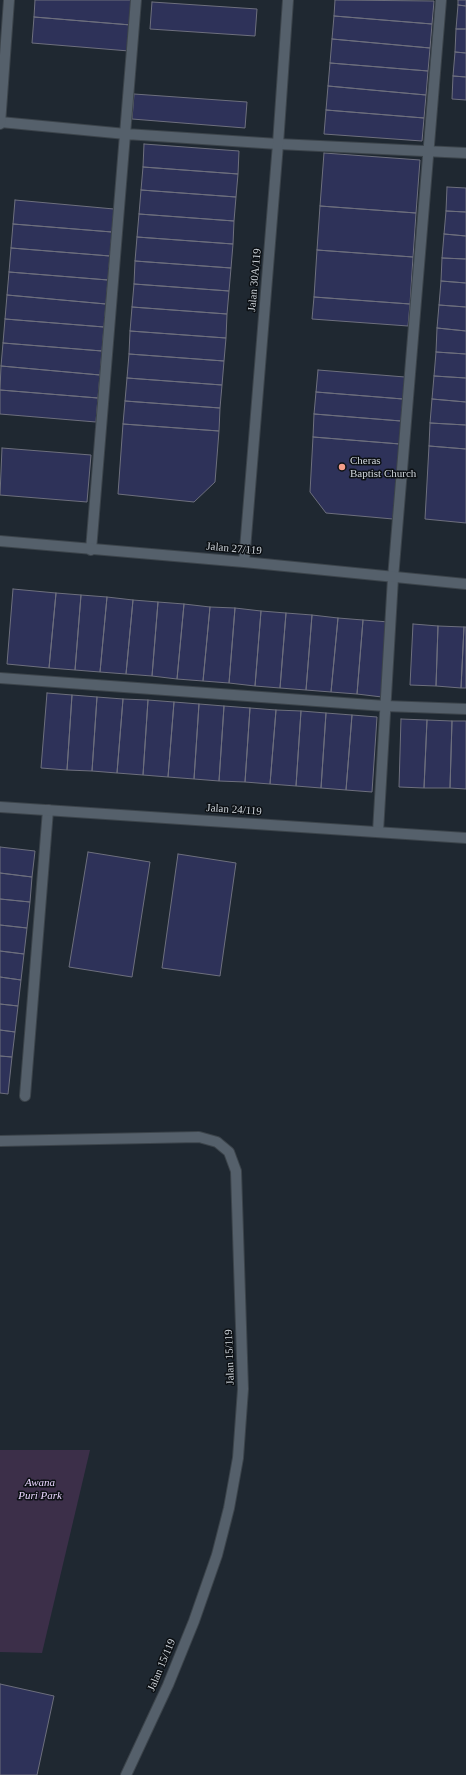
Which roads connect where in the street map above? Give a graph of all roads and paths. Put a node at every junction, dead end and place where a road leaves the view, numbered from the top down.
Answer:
1 (10, 0) edge
2 (136, 0) edge
3 (288, 0) edge
4 (441, 0) edge
5 (0, 123) edge
6 (126, 134) junction
7 (278, 144) junction
8 (429, 152) junction
9 (466, 154) edge
10 (0, 541) edge
11 (91, 550) junction
12 (244, 562) junction
13 (392, 578) junction
14 (466, 584) edge
15 (0, 678) edge
16 (385, 706) junction
17 (466, 709) edge
18 (0, 807) edge
19 (48, 810) junction
20 (378, 832) junction
21 (466, 838) edge
22 (25, 1096) dead end
23 (0, 1141) edge
24 (126, 1775) edge

1 - 5 street
2 - 6 street
3 - 7 street, Jalan 30A/119
4 - 8 street
5 - 6 street
6 - 7 street
6 - 11 street
7 - 8 street
7 - 12 street, Jalan 30A/119
8 - 9 street
8 - 13 street
10 - 11 street, Jalan 27/119
11 - 12 street, Jalan 27/119
12 - 13 street, Jalan 27/119
13 - 14 street, Jalan 27/119
13 - 16 street
15 - 16 street
16 - 17 street
16 - 20 street
18 - 19 street, Jalan 24/119
19 - 20 street, Jalan 24/119
19 - 22 street
20 - 21 street, Jalan 24/119
23 - 24 street, Jalan 15/119

